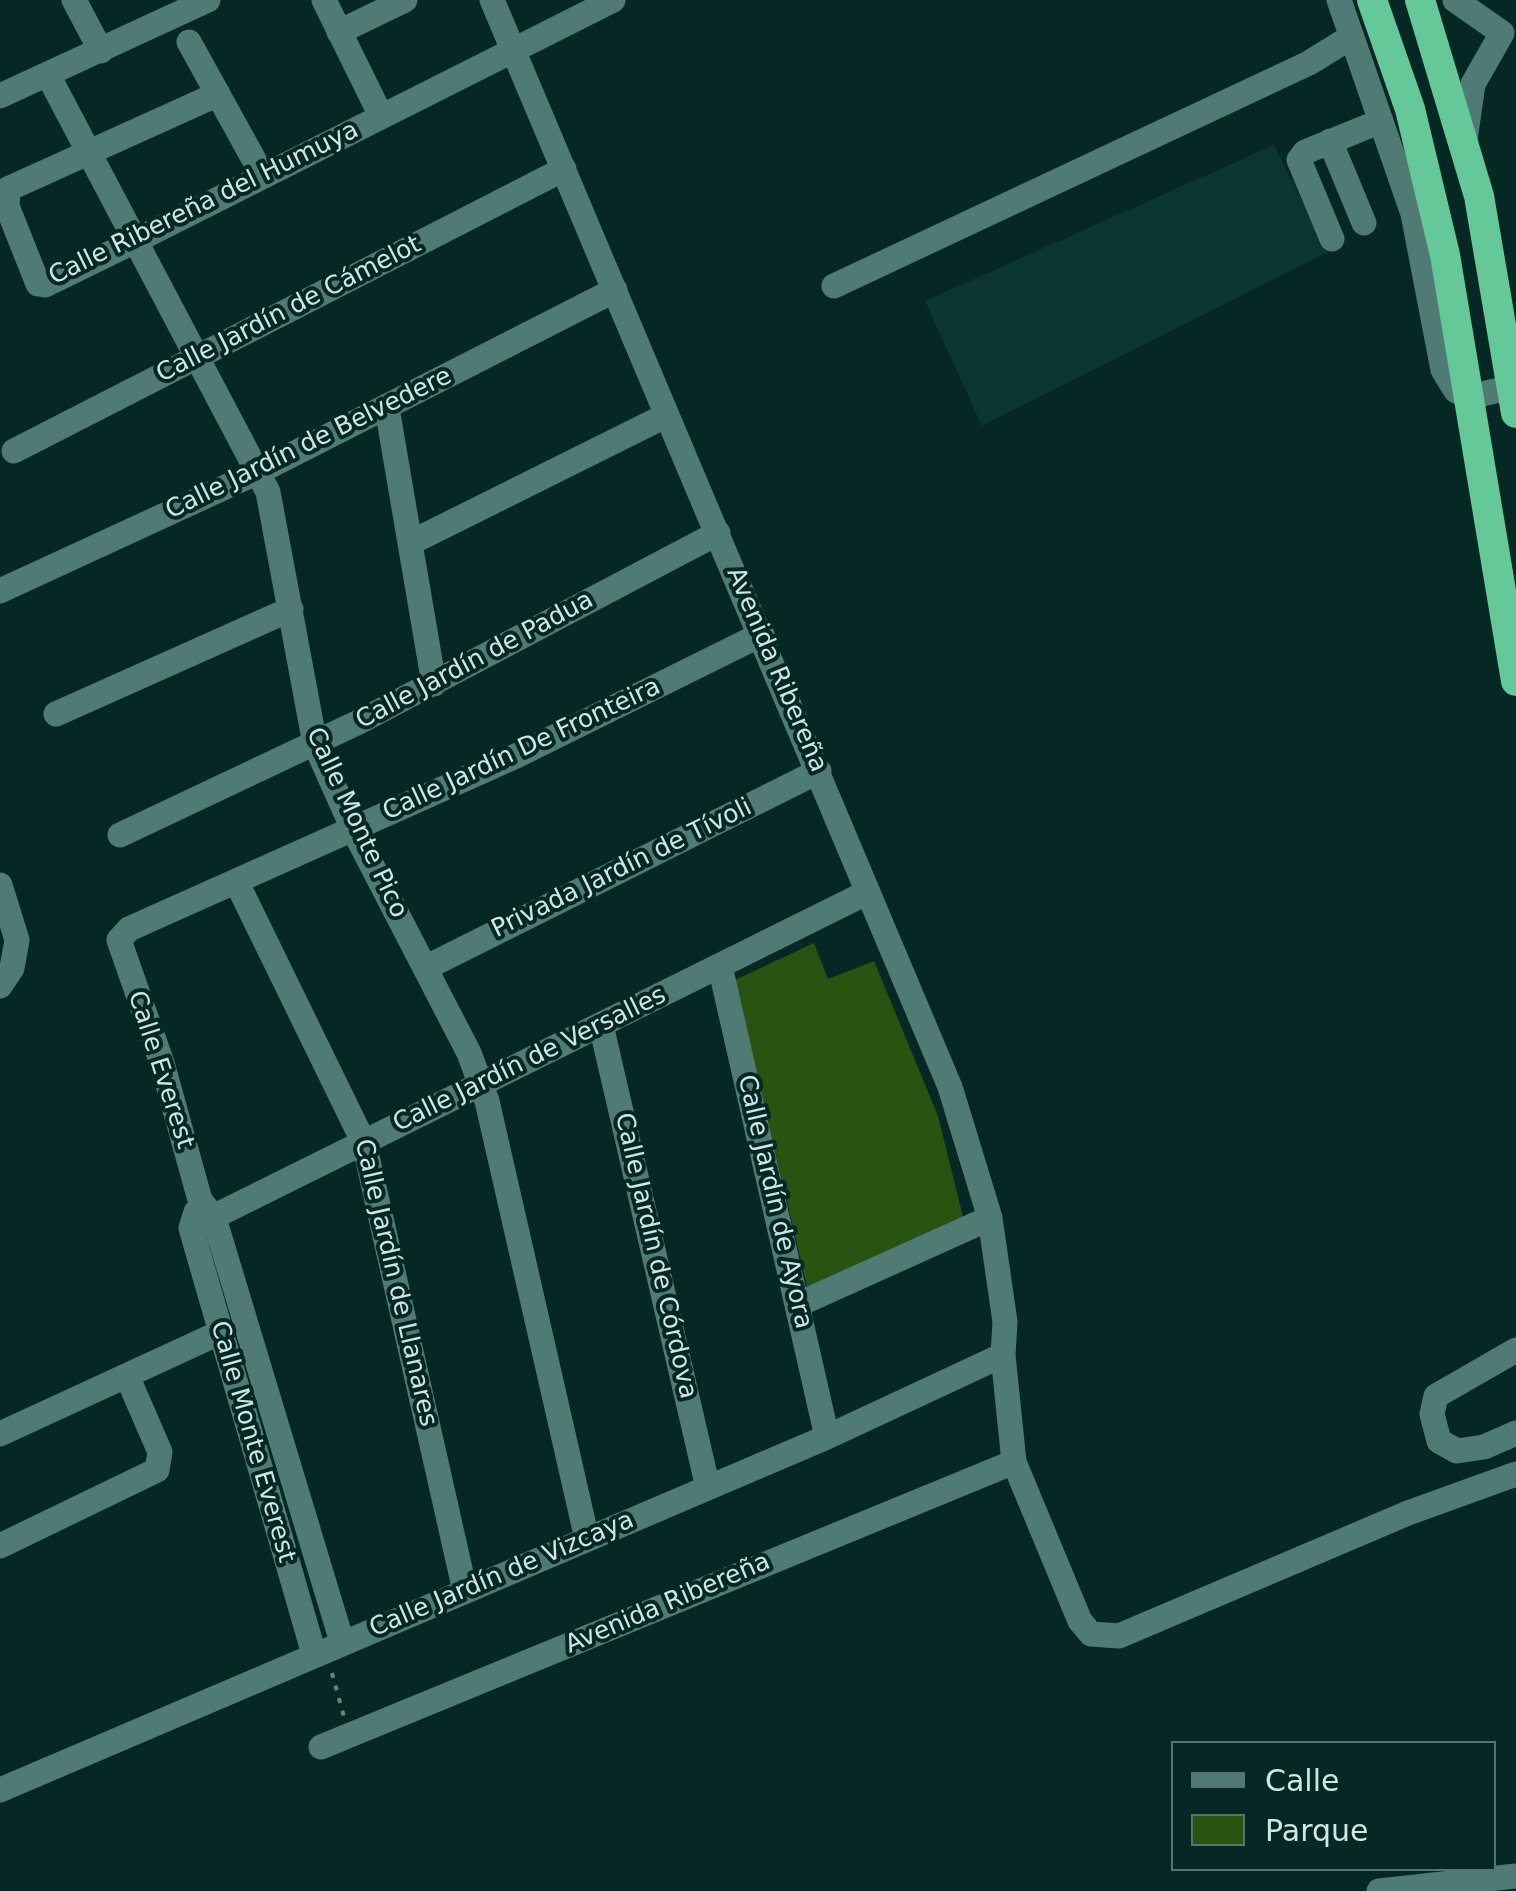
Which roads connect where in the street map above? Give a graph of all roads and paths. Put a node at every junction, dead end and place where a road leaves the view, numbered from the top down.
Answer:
1 (74, 0) edge
2 (208, 0) edge
3 (324, 0) edge
4 (405, 0) edge
5 (492, 0) edge
6 (613, 0) edge
7 (1340, 0) edge
8 (1372, 0) edge
9 (1420, 0) edge
10 (1455, 0) edge
11 (1511, 31) edge
12 (340, 32) junction
13 (1351, 38) junction
14 (189, 42) dead end
15 (513, 50) junction
16 (102, 51) junction
17 (48, 75) junction
18 (218, 94) junction
19 (0, 96) edge
20 (381, 116) junction
21 (1381, 121) junction
22 (1465, 140) junction
23 (1330, 141) junction
24 (90, 155) junction
25 (564, 168) junction
26 (263, 176) junction
27 (1364, 223) dead end
28 (1430, 235) junction
29 (1332, 239) dead end
30 (135, 240) junction
31 (834, 286) dead end
32 (614, 290) junction
33 (196, 357) junction
34 (1468, 397) junction
35 (1514, 400) edge
36 (387, 408) junction
37 (668, 416) junction
38 (14, 450) dead end
39 (258, 472) junction
40 (718, 533) junction
41 (410, 543) junction
42 (0, 591) edge
43 (291, 609) junction
44 (762, 634) junction
45 (1516, 681) edge
46 (434, 684) junction
47 (56, 714) dead end
48 (315, 744) junction
49 (819, 772) junction
50 (353, 829) junction
51 (120, 834) dead end
52 (236, 881) junction
53 (0, 885) edge
54 (868, 892) junction
55 (7, 930) edge
56 (119, 940) joint
57 (720, 966) junction
58 (425, 968) junction
59 (0, 986) edge
60 (601, 1025) junction
61 (482, 1084) junction
62 (364, 1143) junction
63 (202, 1216) junction
64 (990, 1218) junction
65 (797, 1306) junction
66 (220, 1333) junction
67 (1516, 1350) edge
68 (1003, 1355) junction
69 (127, 1376) junction
70 (1516, 1433) edge
71 (0, 1434) edge
72 (827, 1437) junction
73 (1014, 1462) junction
74 (1516, 1474) edge
75 (708, 1488) junction
76 (587, 1539) junction
77 (0, 1546) edge
78 (465, 1591) junction
79 (328, 1648) junction
80 (349, 1736) junction
81 (322, 1747) dead end
82 (0, 1790) edge
83 (1516, 1876) edge
84 (1380, 1891) edge

1 - 16 street
2 - 16 street
3 - 12 street
4 - 12 street
5 - 15 street, Avenida Ribereña
6 - 15 street, Calle Ribereña del Humuya
7 - 13 street
8 - 28 highway
9 - 22 highway
10 - 11 street
11 - 22 street
12 - 20 street
13 - 21 street
13 - 31 street
14 - 18 street
15 - 20 street, Calle Ribereña del Humuya
15 - 25 street, Avenida Ribereña
16 - 17 street
17 - 19 street
17 - 24 street, Calle Monte Pico
18 - 24 street, Calle Ribereña del Humuya
18 - 26 street
20 - 26 street, Calle Ribereña del Humuya
21 - 23 street
21 - 28 street
22 - 35 highway
23 - 27 street
23 - 29 street
24 - 30 street, Calle Monte Pico
24 - 30 street, Calle Ribereña del Humuya
25 - 32 street, Avenida Ribereña
25 - 33 street, Calle Jardín de Cámelot
26 - 30 street, Calle Ribereña del Humuya
28 - 34 highway
30 - 33 street, Calle Monte Pico
32 - 36 street, Calle Jardín de Belvedere
32 - 37 street, Avenida Ribereña
33 - 38 street, Calle Jardín de Cámelot
33 - 39 street, Calle Monte Pico
34 - 35 street
34 - 45 highway
36 - 39 street, Calle Jardín de Belvedere
36 - 41 street
37 - 40 street, Avenida Ribereña
37 - 41 street
39 - 42 street, Calle Jardín de Belvedere
39 - 43 street, Calle Monte Pico
40 - 44 street, Avenida Ribereña
40 - 46 street, Calle Jardín de Padua
41 - 46 street
43 - 47 street
43 - 48 street, Calle Monte Pico
44 - 49 street, Avenida Ribereña
44 - 50 street, Calle Jardín De Fronteira
46 - 48 street, Calle Jardín de Padua
48 - 50 street, Calle Monte Pico
48 - 51 street, Calle Jardín de Padua
49 - 54 street, Avenida Ribereña
49 - 58 street, Privada Jardín de Tívoli
50 - 52 street, Calle Jardín De Fronteira
50 - 58 street, Calle Monte Pico
52 - 56 street, Calle Jardín De Fronteira
52 - 62 street, Calle Jardín de Llanares
53 - 55 street
54 - 57 street, Calle Jardín de Versalles
54 - 64 street, Avenida Ribereña
55 - 59 street
56 - 63 street, Calle Everest
57 - 60 street, Calle Jardín de Versalles
57 - 65 street, Calle Jardín de Ayora
58 - 61 street, Calle Monte Pico
60 - 61 street, Calle Jardín de Versalles
60 - 75 street, Calle Jardín de Córdova
61 - 62 street, Calle Jardín de Versalles
61 - 76 street, Calle Monte Pico
62 - 63 street, Calle Jardín de Versalles
62 - 78 street, Calle Jardín de Llanares
63 - 66 street, Calle Monte Everest
63 - 79 street, Calle Monte Everest
64 - 65 street
64 - 68 street, Avenida Ribereña
65 - 72 street, Calle Jardín de Ayora
66 - 69 street
66 - 79 street, Calle Monte Everest
67 - 70 street
68 - 72 street, Calle Jardín de Vizcaya
68 - 73 street, Avenida Ribereña
69 - 71 street
69 - 77 street
72 - 75 street, Calle Jardín de Vizcaya
73 - 74 street, Avenida Ribereña
73 - 80 street, Avenida Ribereña
75 - 76 street, Calle Jardín de Vizcaya
76 - 78 street, Calle Jardín de Vizcaya
78 - 79 street, Calle Jardín de Vizcaya
79 - 80 path
79 - 82 street, Calle Jardín de Vizcaya
80 - 81 street, Avenida Ribereña
83 - 84 street

